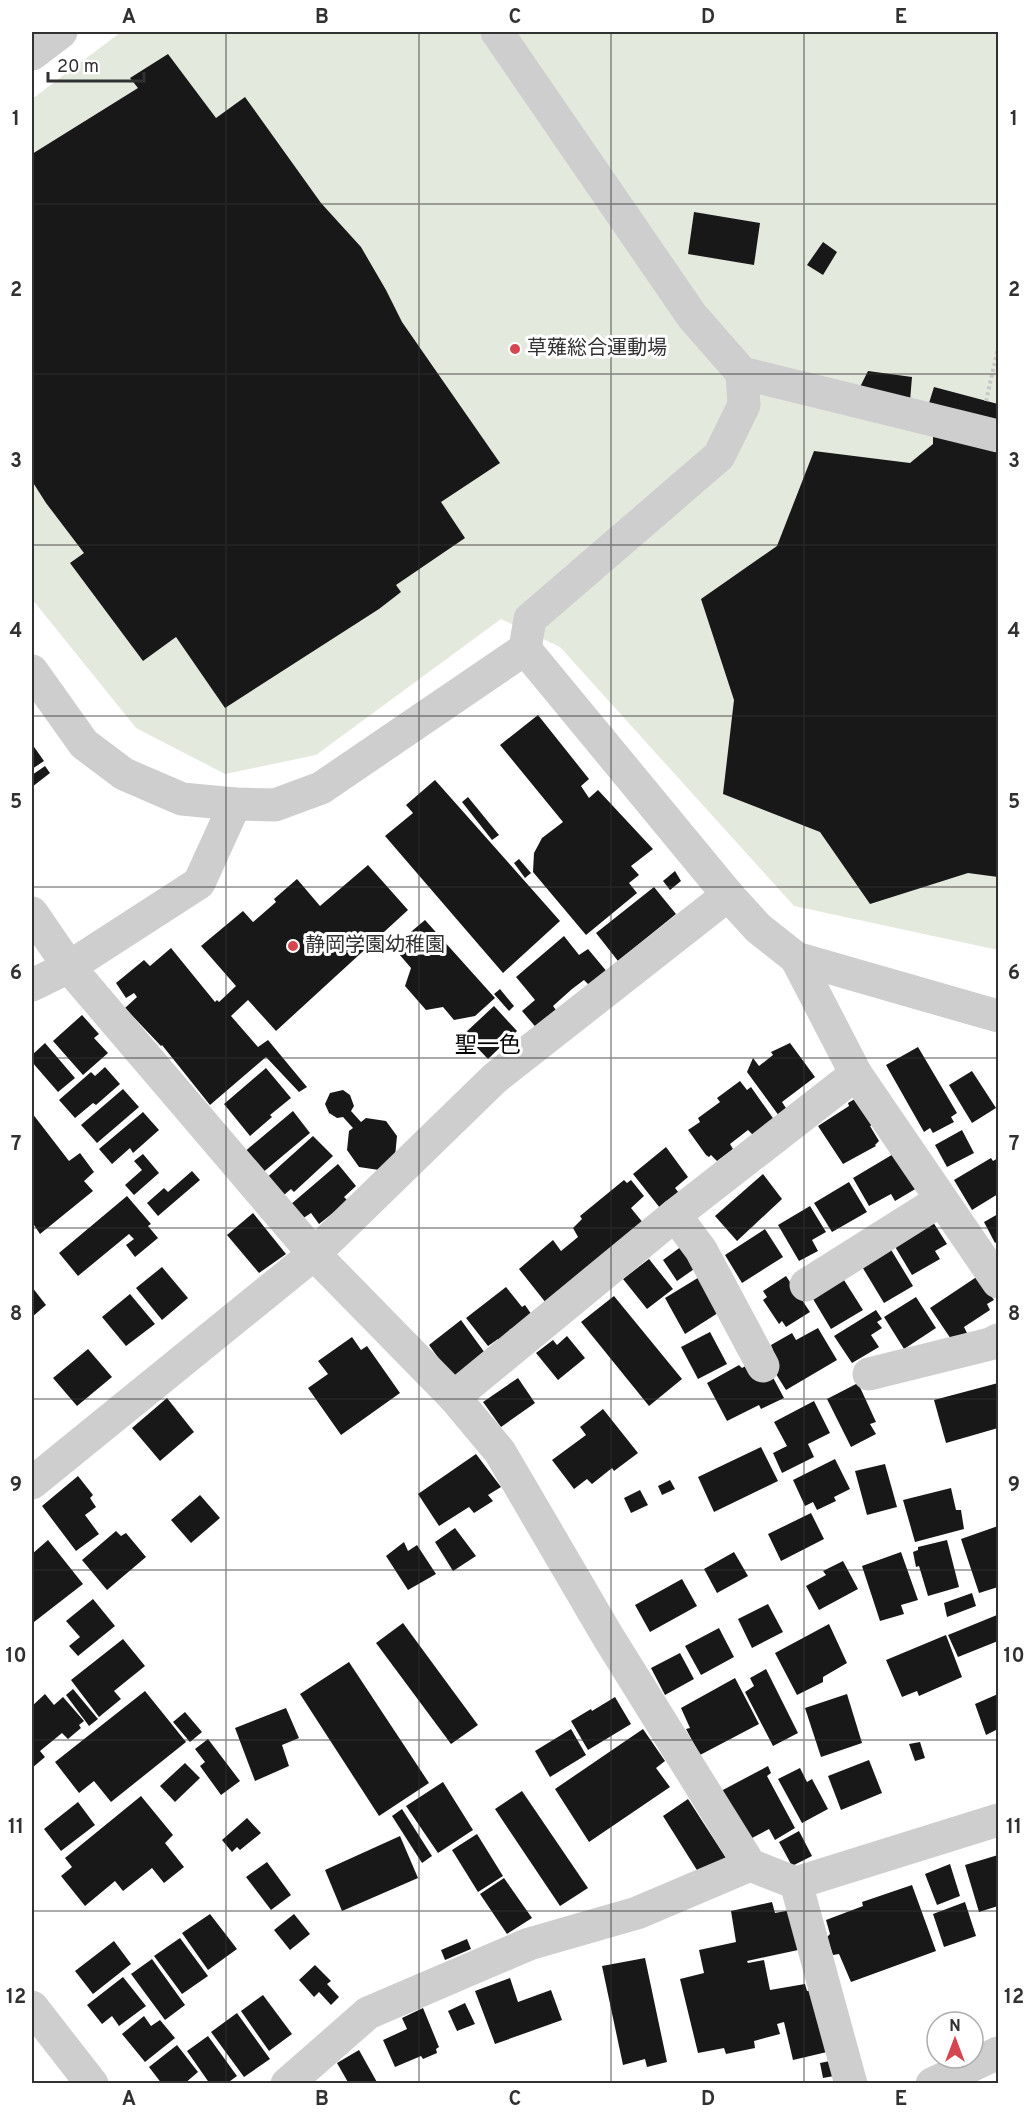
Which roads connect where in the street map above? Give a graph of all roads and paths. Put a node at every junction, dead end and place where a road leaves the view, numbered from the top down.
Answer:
1 (61, 32) edge
2 (497, 32) edge
3 (32, 54) edge
4 (999, 348) edge
5 (742, 373) junction
6 (989, 433) edge
7 (525, 649) junction
8 (32, 671) edge
9 (235, 804) junction
10 (728, 895) junction
11 (32, 913) edge
12 (796, 958) junction
13 (69, 967) junction
14 (32, 985) edge
15 (999, 1016) edge
16 (856, 1074) junction
17 (941, 1200) junction
18 (675, 1215) junction
19 (314, 1254) junction
20 (999, 1282) edge
21 (806, 1285) dead end
22 (999, 1340) edge
23 (763, 1366) dead end
24 (869, 1374) dead end
25 (454, 1396) junction
26 (32, 1483) edge
27 (999, 1820) edge
28 (750, 1865) junction
29 (796, 1883) junction
30 (32, 2007) edge
31 (999, 2053) edge
32 (92, 2084) edge
33 (287, 2084) edge
34 (851, 2084) edge
35 (932, 2084) edge

1 - 3 street
2 - 5 street
4 - 6 path
5 - 6 street
5 - 7 street
7 - 9 street
7 - 10 street
8 - 9 street
9 - 13 street
10 - 12 street
10 - 19 street
11 - 13 street
12 - 15 street
12 - 16 street
13 - 14 street
13 - 19 street
16 - 17 street
16 - 18 street
17 - 20 street
17 - 21 street
18 - 23 street
18 - 25 street
19 - 25 street
19 - 26 street
22 - 24 street
25 - 28 street
27 - 29 street
28 - 29 street
28 - 33 street
29 - 34 street
30 - 32 street
31 - 35 street

